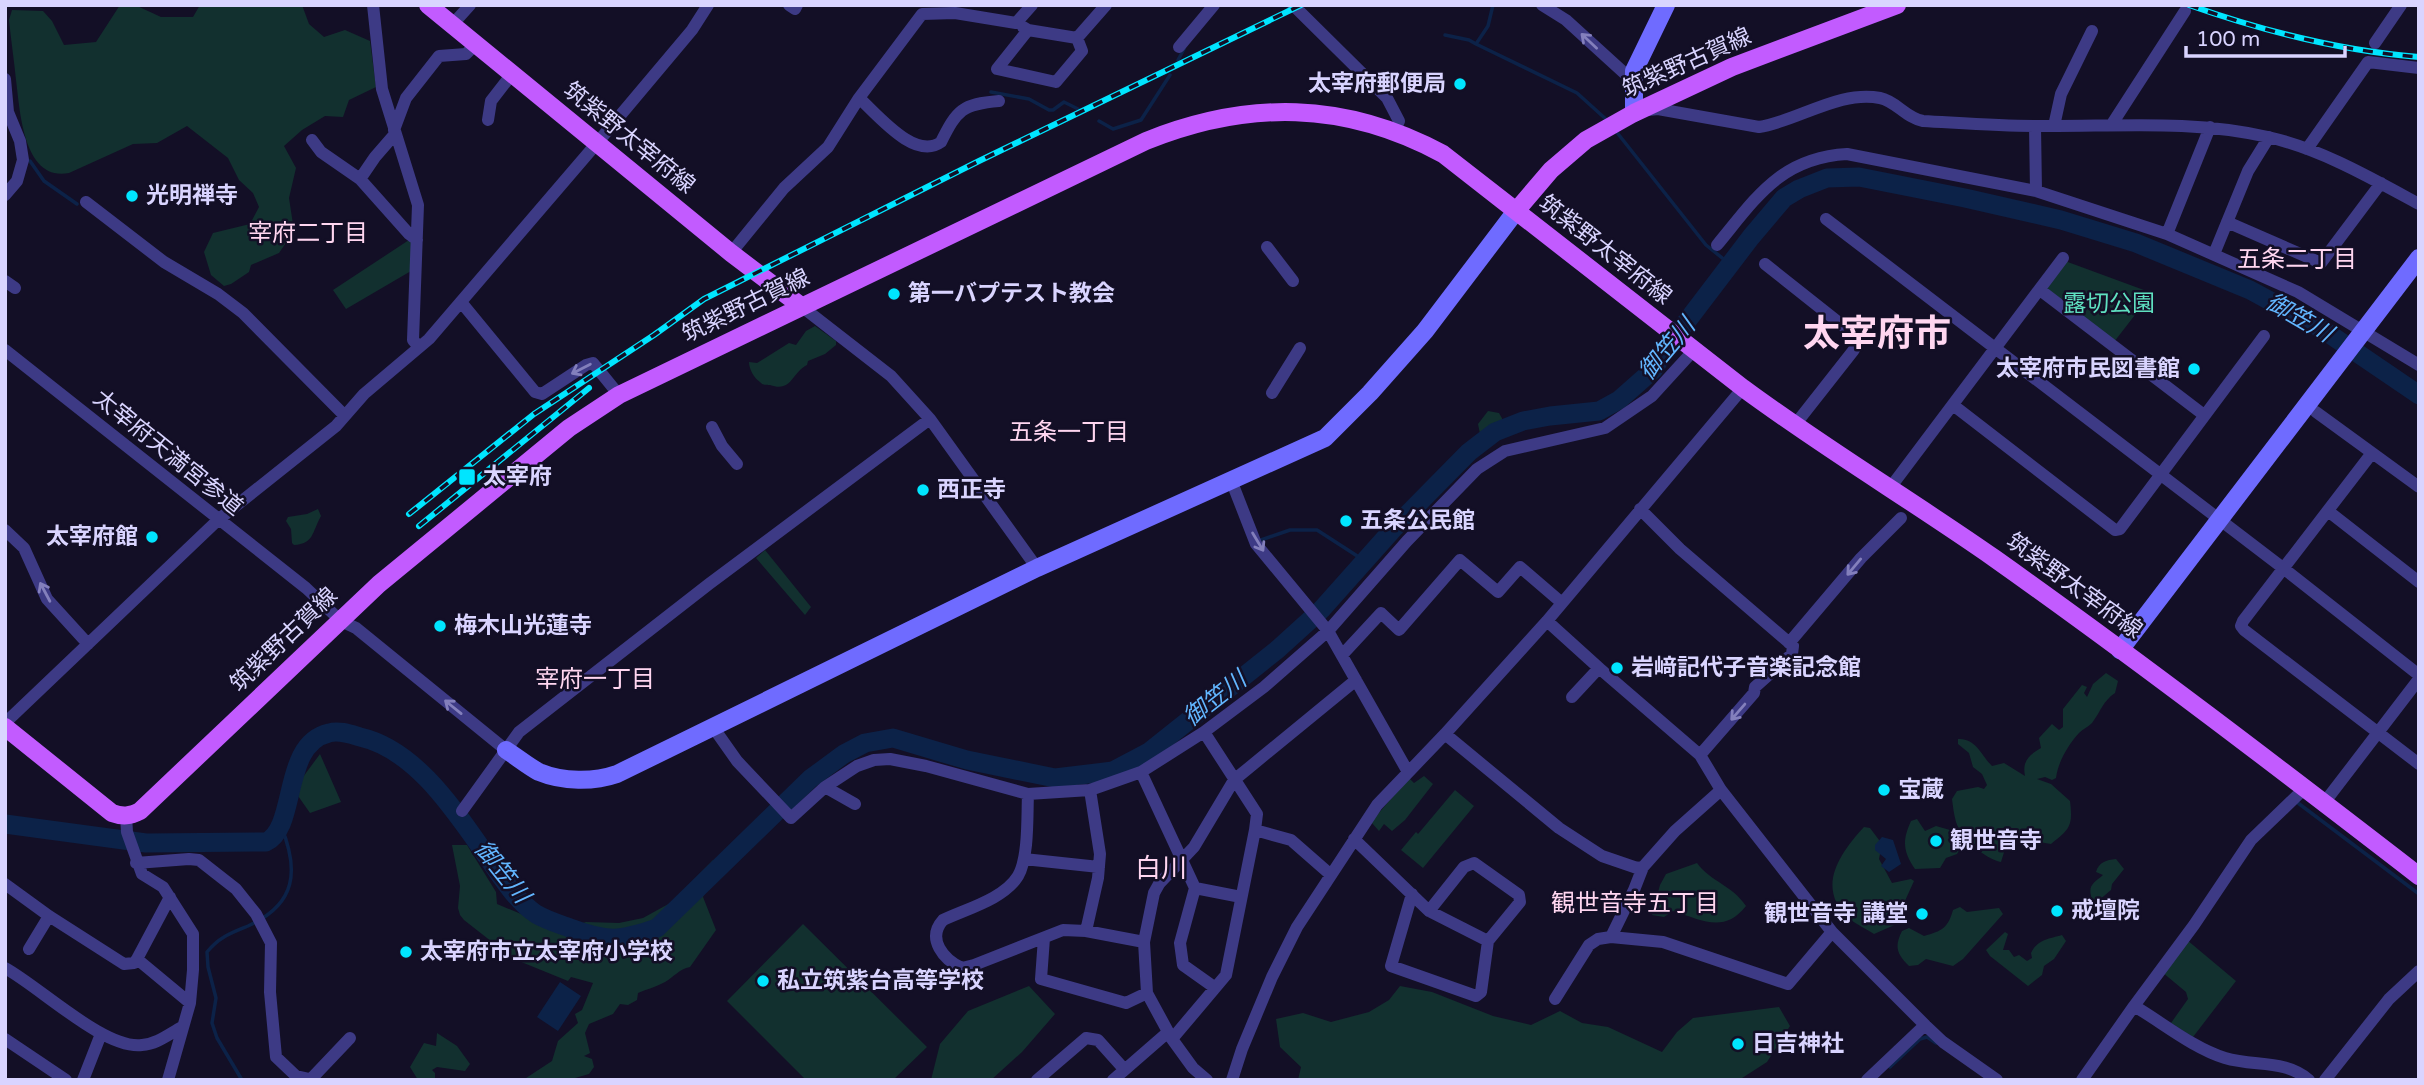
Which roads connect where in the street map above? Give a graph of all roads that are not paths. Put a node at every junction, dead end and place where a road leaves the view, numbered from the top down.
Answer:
1 (373, 5) edge
2 (428, 5) edge
3 (470, 5) edge
4 (708, 5) edge
5 (789, 5) edge
6 (797, 5) edge
7 (1032, 5) edge
8 (1106, 5) edge
9 (1214, 5) edge
10 (1293, 5) edge
11 (1542, 5) edge
12 (1666, 5) edge
13 (1897, 5) edge
14 (2401, 5) edge
15 (2185, 12) dead end
16 (452, 25) junction
17 (1022, 26) junction
18 (2092, 31) dead end
19 (1077, 37) junction
20 (2375, 43) dead end
21 (475, 44) junction
22 (1180, 47) dead end
23 (2419, 68) edge
24 (512, 74) junction
25 (5, 79) edge
26 (1633, 81) junction
27 (859, 98) junction
28 (999, 101) dead end
29 (1634, 113) junction
30 (488, 120) dead end
31 (2112, 124) junction
32 (2054, 125) junction
33 (2035, 126) junction
34 (2210, 127) junction
35 (395, 132) junction
36 (1394, 132) junction
37 (2269, 137) junction
38 (312, 140) dead end
39 (597, 143) junction
40 (2307, 149) junction
41 (360, 180) junction
42 (2381, 183) junction
43 (2036, 191) junction
44 (5, 195) edge
45 (86, 202) dead end
46 (2419, 204) edge
47 (1516, 211) junction
48 (1826, 219) dead end
49 (2227, 222) junction
50 (2167, 234) junction
51 (417, 240) junction
52 (1717, 245) dead end
53 (1267, 247) dead end
54 (731, 253) junction
55 (2214, 254) junction
56 (2063, 258) dead end
57 (2417, 263) edge
58 (1765, 264) dead end
59 (1293, 281) dead end
60 (2040, 289) junction
61 (461, 302) junction
62 (801, 306) junction
63 (2363, 332) junction
64 (2264, 336) dead end
65 (419, 347) junction
66 (1996, 347) junction
67 (1300, 348) dead end
68 (1693, 349) junction
69 (5, 350) edge
70 (2419, 365) edge
71 (1743, 388) junction
72 (1272, 393) dead end
73 (619, 396) junction
74 (1953, 405) junction
75 (2316, 412) dead end
76 (344, 415) junction
77 (2204, 415) junction
78 (930, 419) junction
79 (1794, 426) junction
80 (712, 427) dead end
81 (2372, 453) junction
82 (737, 464) dead end
83 (2161, 474) junction
84 (1231, 480) junction
85 (2419, 487) edge
86 (1890, 488) junction
87 (1640, 509) junction
88 (2328, 510) junction
89 (1900, 518) dead end
90 (2220, 519) junction
91 (218, 520) junction
92 (5, 530) edge
93 (1037, 568) junction
94 (2283, 568) junction
95 (2419, 582) edge
96 (1562, 603) junction
97 (341, 621) junction
98 (1547, 621) junction
99 (1327, 629) junction
100 (1789, 643) junction
101 (88, 644) junction
102 (2120, 650) junction
103 (1343, 654) junction
104 (1599, 668) junction
105 (2419, 677) edge
106 (1356, 680) junction
107 (1572, 697) dead end
108 (5, 725) edge
109 (713, 727) junction
110 (1204, 732) junction
111 (2378, 732) junction
112 (1445, 734) junction
113 (506, 750) junction
114 (1700, 755) junction
115 (2419, 764) edge
116 (1141, 772) junction
117 (1408, 772) junction
118 (1234, 780) junction
119 (825, 788) junction
120 (2305, 788) junction
121 (1090, 790) junction
122 (1721, 790) junction
123 (1028, 794) junction
124 (2324, 803) junction
125 (855, 804) dead end
126 (462, 811) dead end
127 (127, 824) junction
128 (1255, 830) junction
129 (1354, 839) junction
130 (1024, 859) junction
131 (1181, 860) junction
132 (135, 861) junction
133 (1099, 867) junction
134 (1643, 867) junction
135 (1331, 875) junction
136 (2419, 876) edge
137 (5, 884) edge
138 (1195, 888) junction
139 (1412, 894) junction
140 (170, 897) junction
141 (1241, 897) junction
142 (1429, 911) junction
143 (49, 916) junction
144 (1086, 931) junction
145 (1832, 932) junction
146 (1044, 937) junction
147 (1611, 937) junction
148 (1144, 942) junction
149 (1488, 942) junction
150 (29, 949) dead end
151 (137, 959) junction
152 (5, 968) edge
153 (2419, 971) edge
154 (1214, 987) junction
155 (1147, 993) junction
156 (1555, 999) dead end
157 (190, 1003) junction
158 (2134, 1006) junction
159 (1925, 1025) junction
160 (182, 1027) junction
161 (101, 1034) junction
162 (1169, 1036) junction
163 (350, 1038) dead end
164 (5, 1039) edge
165 (1124, 1069) junction
166 (313, 1079) edge
167 (66, 1080) edge
168 (83, 1080) edge
169 (168, 1080) edge
170 (1037, 1080) edge
171 (1113, 1080) edge
172 (1207, 1080) edge
173 (1233, 1080) edge
174 (1867, 1080) edge
175 (1997, 1080) edge
176 (2082, 1080) edge
177 (2309, 1080) edge
178 (2325, 1080) edge

1 - 35 street
2 - 16 main road, 筑紫野太宰府線
3 - 16 street
4 - 39 street
5 - 6 street
7 - 17 street
8 - 19 street
9 - 22 street
10 - 36 street
26 -> 11 street
12 - 26 street
13 - 29 main road, 筑紫野古賀線
14 - 20 street
15 - 31 street
16 - 21 main road, 筑紫野太宰府線
17 - 19 street
17 - 19 street
17 - 27 street
18 - 32 street
21 - 24 main road, 筑紫野太宰府線
21 - 35 street
23 - 40 street
24 - 30 street
24 - 39 main road, 筑紫野太宰府線
25 - 44 street
26 - 29 street
27 - 28 street
27 - 54 street
29 - 33 street
29 - 47 main road, 筑紫野古賀線
31 - 32 street
31 - 34 street
32 - 33 street
33 - 43 street
34 - 37 street
34 - 50 street
35 - 41 street
35 - 51 street
36 - 47 main road, 筑紫野古賀線
36 - 62 main road, 筑紫野古賀線
37 - 40 street
37 - 49 street
38 - 41 street
39 - 54 main road, 筑紫野太宰府線
39 - 61 street
40 - 42 street
41 - 51 street
42 - 46 street
42 - 49 street
43 - 50 street
43 - 52 street
45 - 76 street
47 - 68 main road, 筑紫野太宰府線
47 - 84 street
48 - 66 street
49 - 55 street
50 - 55 street
51 - 65 street
53 - 59 street
54 - 62 main road, 筑紫野太宰府線
55 - 63 street
56 - 60 street
57 - 63 street
58 - 79 street
60 - 66 street
60 - 77 street
61 - 65 street
73 -> 61 street
62 - 73 main road, 筑紫野古賀線
62 - 78 street
63 - 70 street
63 - 90 street
64 - 77 street
65 - 76 street
66 - 74 street
66 - 83 street
67 - 72 street
68 - 71 main road, 筑紫野太宰府線
68 - 99 street
69 - 91 street, 太宰府天満宮参道
71 - 79 main road, 筑紫野太宰府線
71 - 87 street
73 - 97 main road, 筑紫野古賀線
74 - 83 street
74 - 86 street
75 - 81 street
76 - 91 street
77 - 83 street
78 - 93 street
78 - 113 street
79 - 86 main road, 筑紫野太宰府線
80 - 82 street
81 - 85 street
81 - 88 street
83 - 90 street
84 - 93 street
84 -> 99 street
86 - 102 main road, 筑紫野太宰府線
87 - 96 street
87 - 100 street
88 - 94 street
88 - 95 street
89 -> 100 street
90 - 94 street
90 - 102 street
91 - 97 street, 太宰府天満宮参道
91 - 101 street
101 -> 92 street
93 - 109 street
94 - 105 street
94 - 111 street
96 - 98 street
96 - 103 street
113 -> 97 street, 太宰府天満宮参道
97 - 127 main road, 筑紫野古賀線
98 - 104 street
98 - 112 street
99 - 103 street
99 - 110 street
100 -> 114 street
101 - 108 street
102 - 120 main road, 筑紫野太宰府線
103 - 106 street
104 - 107 street
104 - 114 street
105 - 111 street
106 - 117 street
106 - 118 street
108 - 127 main road
109 - 113 street
109 - 119 street
110 - 116 street
110 - 118 street
111 - 115 street
111 - 124 street
112 - 117 street
112 - 134 street
113 - 126 street
114 - 122 street
116 - 121 street
116 - 131 street
117 - 129 street
118 - 128 street
118 - 131 street
119 - 123 street
119 - 125 street
120 - 124 main road, 筑紫野太宰府線
120 - 158 street
121 - 123 street
121 - 133 street
122 - 134 street
122 - 145 street
123 - 130 street
124 - 136 main road, 筑紫野太宰府線
127 - 132 street
128 - 135 street
128 - 141 street
129 - 135 street
129 - 139 street
130 - 133 street
130 - 146 street
131 - 138 street
131 - 148 street
132 - 140 street
132 - 166 street
133 - 144 street
134 - 147 street
135 - 173 street
137 - 143 street
138 - 141 street
138 - 154 street
139 - 142 street
139 - 149 street
140 - 151 street
140 - 157 street
141 - 154 street
142 - 149 street
142 - 149 street
143 - 150 street
143 - 151 street
144 - 146 street
144 - 148 street
145 - 147 street
145 - 159 street
146 - 155 street
147 - 156 street
148 - 155 street
151 - 157 street
152 - 161 street
153 - 178 street
154 - 162 street
155 - 162 street
157 - 160 street
158 - 176 street
158 - 177 street
159 - 174 street
159 - 175 street
160 - 161 street
160 - 169 street
161 - 168 street
162 - 165 street
162 - 172 street
163 - 166 street
164 - 167 street
165 - 170 street
165 - 171 street

